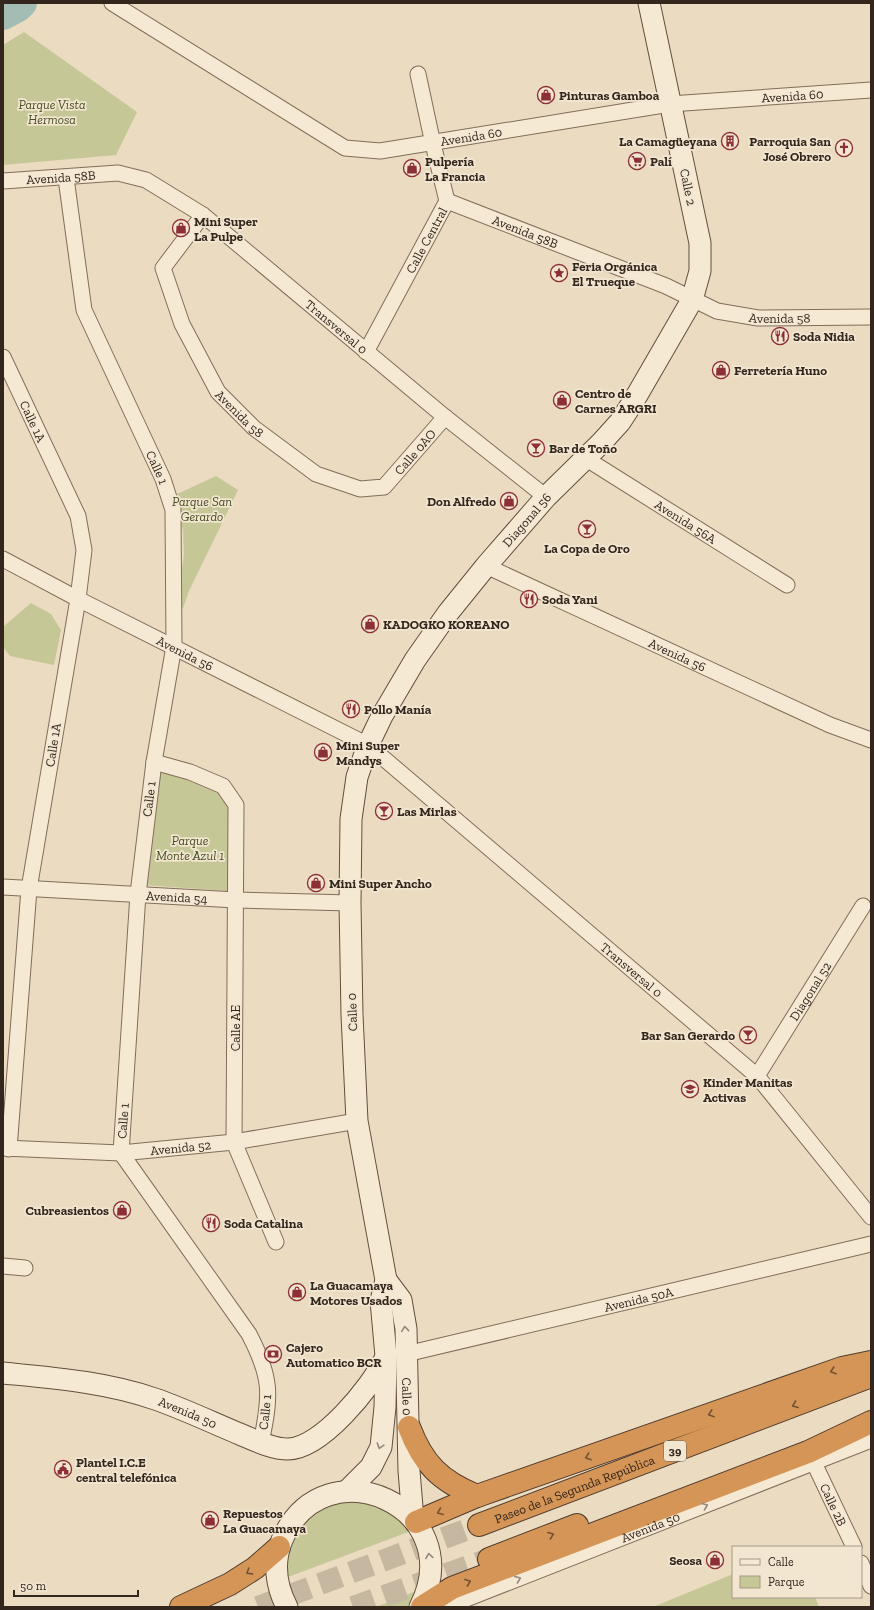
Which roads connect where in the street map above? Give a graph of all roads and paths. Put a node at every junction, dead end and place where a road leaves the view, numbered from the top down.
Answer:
1 (112, 3) edge
2 (649, 3) edge
3 (418, 74) dead end
4 (871, 90) edge
5 (670, 104) junction
6 (433, 144) junction
7 (118, 173) joint
8 (66, 178) junction
9 (3, 181) edge
10 (447, 201) junction
11 (203, 215) junction
12 (692, 300) junction
13 (871, 317) edge
14 (366, 352) junction
15 (3, 358) edge
16 (445, 417) junction
17 (585, 458) junction
18 (384, 487) joint
19 (546, 497) junction
20 (3, 559) edge
21 (486, 566) junction
22 (787, 585) dead end
23 (78, 598) junction
24 (174, 646) junction
25 (871, 740) edge
26 (368, 745) junction
27 (154, 762) junction
28 (3, 887) edge
29 (29, 889) junction
30 (138, 894) junction
31 (236, 900) junction
32 (350, 903) junction
33 (863, 906) dead end
34 (756, 1076) junction
35 (357, 1121) junction
36 (234, 1142) junction
37 (6, 1149) edge
38 (120, 1153) junction
39 (871, 1217) edge
40 (276, 1242) dead end
41 (871, 1244) edge
42 (3, 1266) edge
43 (25, 1268) dead end
44 (396, 1355) junction
45 (871, 1362) edge
46 (3, 1373) edge
47 (871, 1376) edge
48 (354, 1403) junction
49 (385, 1407) junction
50 (871, 1412) edge
51 (871, 1422) edge
52 (408, 1427) junction
53 (871, 1440) edge
54 (261, 1443) junction
55 (814, 1463) junction
56 (347, 1491) junction
57 (477, 1496) junction
58 (415, 1521) junction
59 (479, 1525) tunnel mouth
60 (854, 1546) edge
61 (279, 1547) junction
62 (489, 1559) tunnel mouth
63 (862, 1565) edge
64 (871, 1586) edge
65 (181, 1607) edge
66 (287, 1607) edge
67 (421, 1607) edge
68 (428, 1607) edge

1 - 6 street, Avenida 60
2 - 5 main road, Calle 2
3 - 6 street, Calle Central
4 - 5 street, Avenida 60
5 - 6 street, Avenida 60
5 - 12 main road, Calle 2
6 - 10 street, Calle Central
7 - 8 street, Avenida 58B
7 - 11 street, Transversal 0
8 - 9 street, Avenida 58B
8 - 24 street, Calle 1
10 - 12 street, Avenida 58B
10 - 14 street, Calle Central
11 - 14 street, Transversal 0
11 - 18 street, Avenida 58
12 - 13 street, Avenida 58
12 - 17 main road, Diagonal 56
14 - 16 street, Transversal 0
15 - 23 street, Calle 1A
16 - 18 street, Calle 0AO
16 - 19 street, Transversal 0
17 - 19 main road, Diagonal 56
17 - 22 street, Avenida 56A
19 - 21 main road, Diagonal 56
20 - 23 street, Avenida 56
21 - 25 street, Avenida 56
21 - 26 main road, Diagonal 56
23 - 24 street, Avenida 56
23 - 29 street, Calle 1A
24 - 26 street, Avenida 56
24 - 27 street, Calle 1
26 - 32 main road, Calle 0
26 - 34 street, Transversal 0
27 - 30 street, Calle 1
27 - 31 street, Calle AE
28 - 29 street, Avenida 54
29 - 30 street, Avenida 54
29 - 37 street, Calle 1A
30 - 31 street, Avenida 54
30 - 38 street, Calle 1
31 - 32 street, Avenida 54
31 - 36 street, Calle AE
32 - 35 main road, Calle 0
33 - 34 street, Diagonal 52
34 - 39 street, Transversal 0
35 - 36 street, Avenida 52
35 - 44 main road, Calle 0
36 - 38 street, Avenida 52
36 - 40 street, Calle AE
37 - 38 street, Avenida 52
38 - 54 street, Calle 1
41 - 44 street, Avenida 50A
42 - 43 street
44 - 48 main road, Avenida 50
44 - 49 main road, Calle 0
44 - 52 main road, Calle 0
45 -> 57 highway
46 - 54 main road, Avenida 50
47 -> 59 highway, Paseo de la Segunda República / 39
48 - 49 main road
48 - 54 main road, Avenida 50
49 -> 56 main road, Calle 0
62 -> 50 highway
67 -> 51 highway
52 - 57 highway
52 - 58 main road, Calle 0
53 - 55 street, Avenida 50
55 - 60 street, Calle 2B
68 -> 55 street, Avenida 50
56 - 58 main road
56 - 61 main road
57 -> 58 highway
67 -> 58 main road
61 -> 65 highway
61 - 66 main road
63 - 64 street

